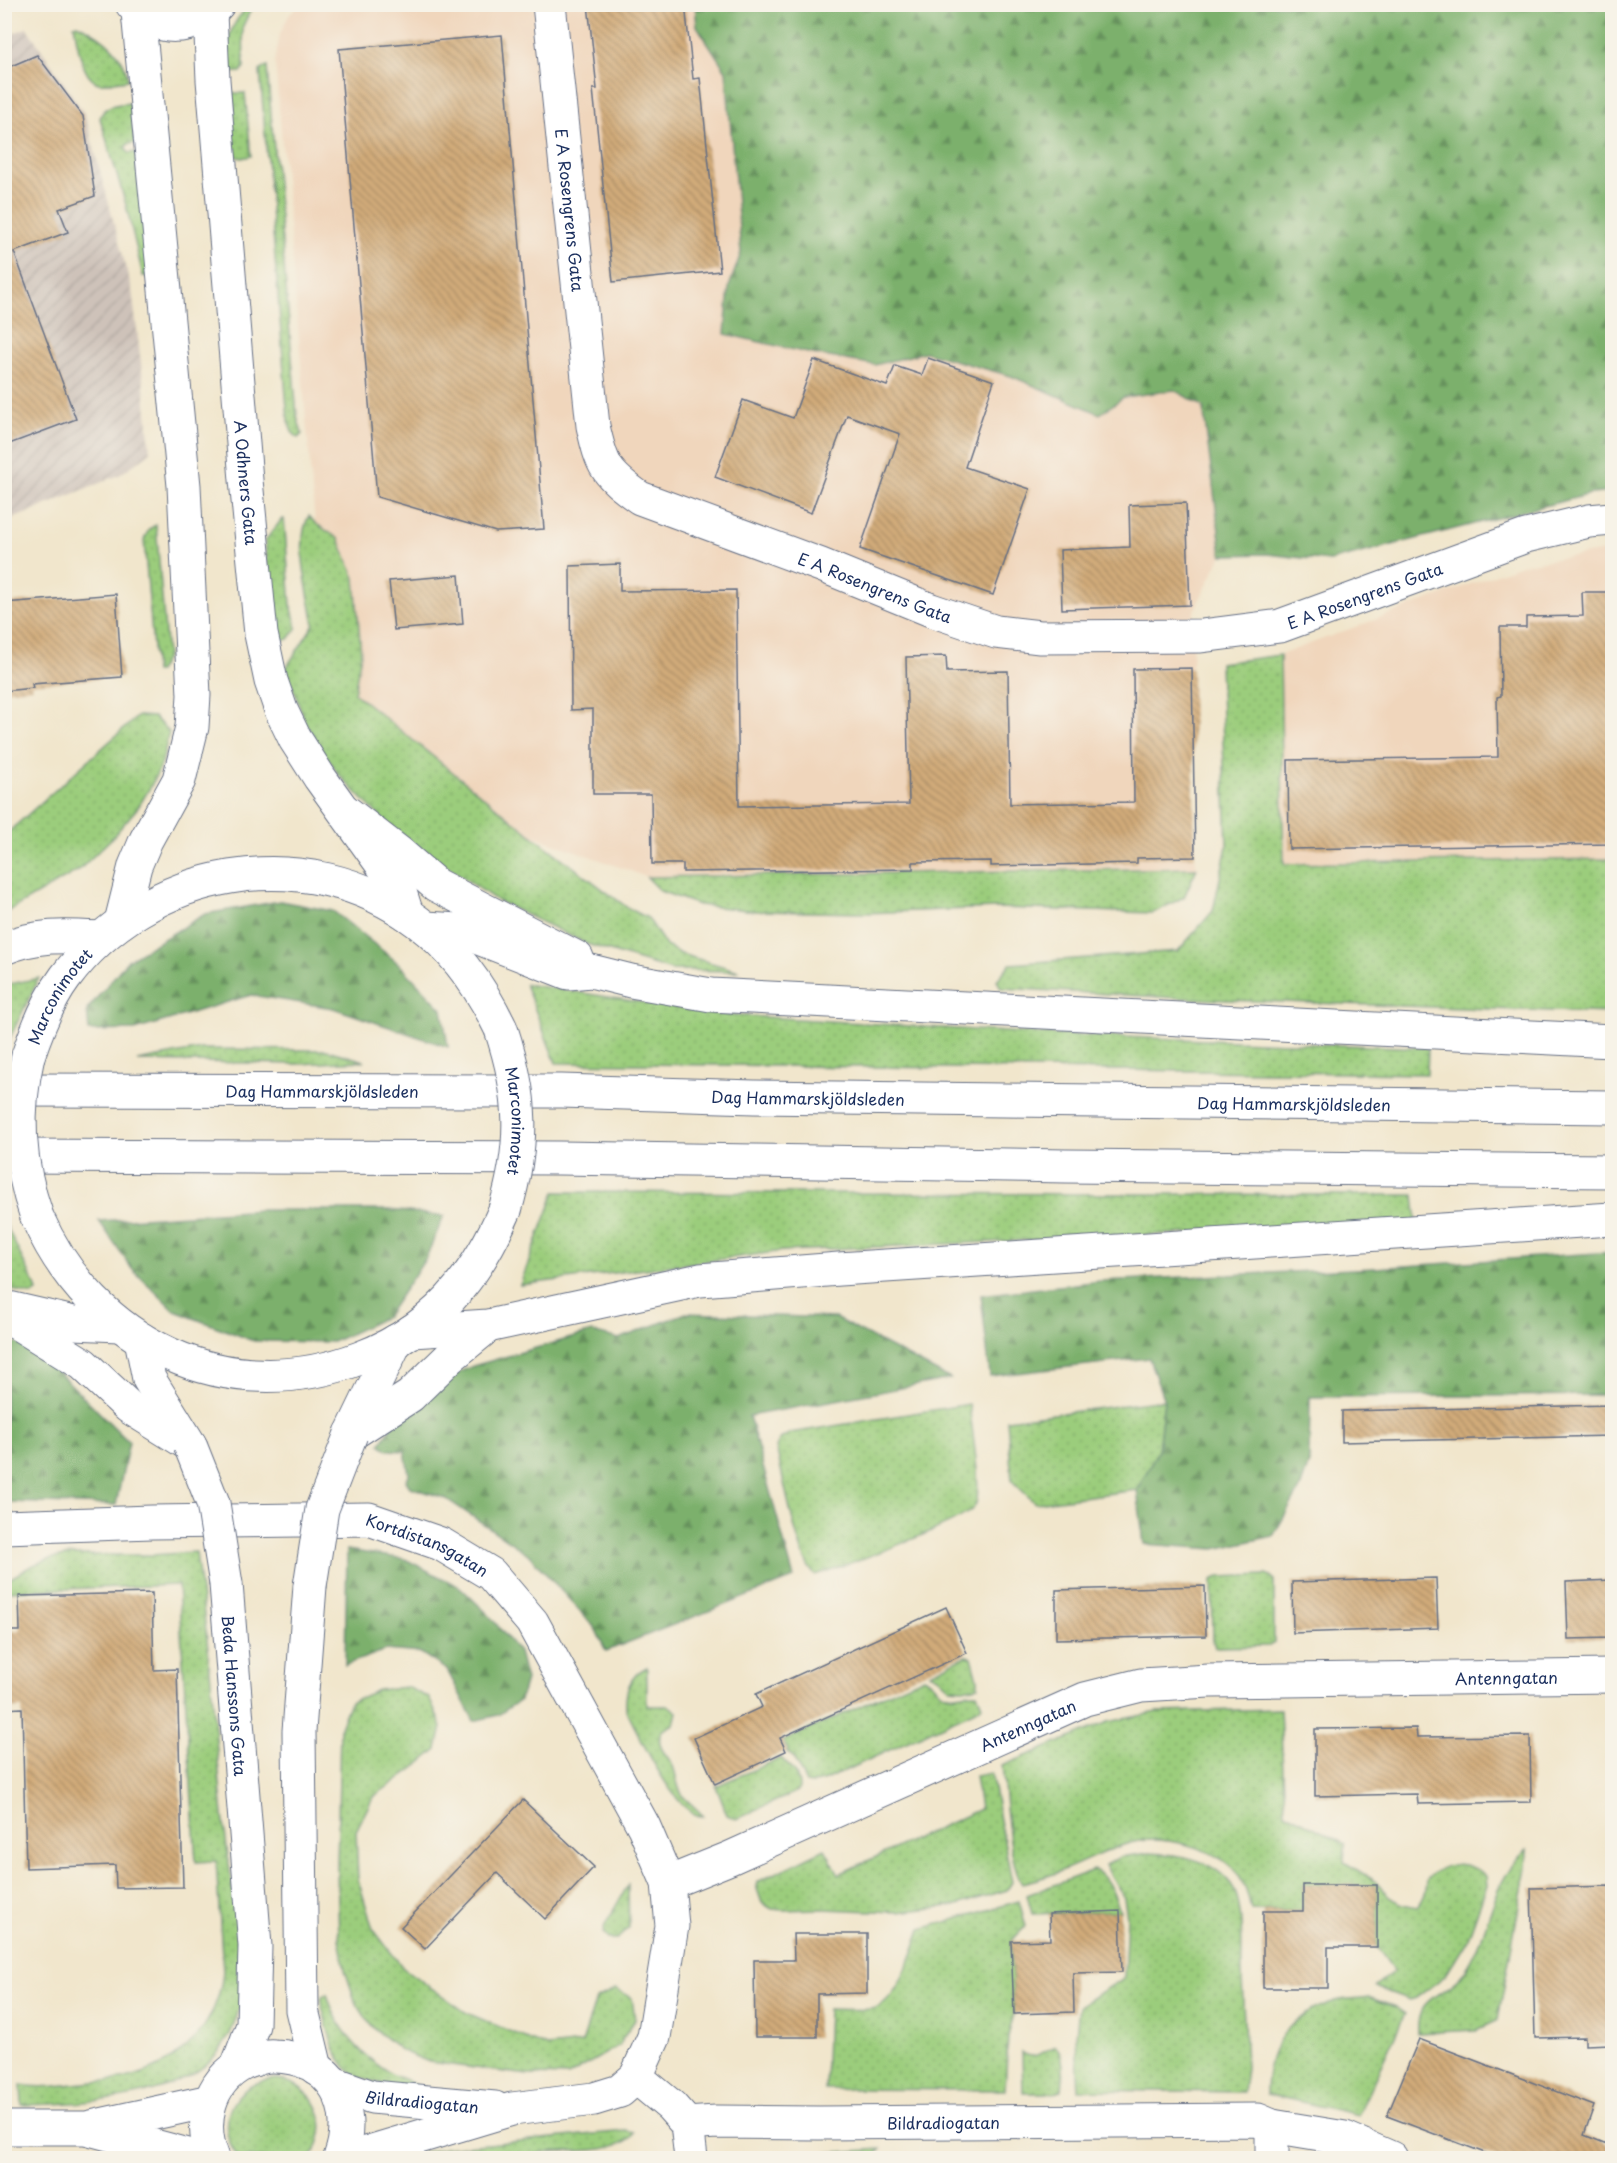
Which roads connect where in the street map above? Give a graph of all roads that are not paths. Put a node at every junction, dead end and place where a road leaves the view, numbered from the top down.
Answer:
1 (549, 4) edge
2 (135, 8) edge
3 (214, 9) edge
4 (1612, 519) edge
5 (345, 811) junction
6 (416, 921) junction
7 (111, 930) junction
8 (4, 948) edge
9 (591, 971) junction
10 (1612, 1041) edge
11 (4, 1090) edge
12 (1612, 1107) edge
13 (4, 1156) edge
14 (1612, 1171) edge
15 (1612, 1219) edge
16 (4, 1307) edge
17 (4, 1315) edge
18 (488, 1326) junction
19 (130, 1332) junction
20 (404, 1336) junction
21 (351, 1434) junction
22 (190, 1444) junction
23 (4, 1527) edge
24 (1612, 1676) edge
25 (668, 1883) junction
26 (237, 2067) junction
27 (325, 2075) junction
28 (636, 2077) junction
29 (210, 2102) junction
30 (512, 2109) junction
31 (687, 2124) junction
32 (1272, 2126) junction
33 (4, 2127) edge
34 (86, 2128) junction
35 (199, 2158) edge
36 (213, 2158) edge
37 (340, 2158) edge
38 (349, 2158) edge
39 (691, 2158) edge
40 (1272, 2158) edge
41 (1392, 2158) edge

1 - 4 street, E A Rosengrens Gata
2 - 3 street, A Odhners Gata
2 - 7 street, A Odhners Gata
3 - 5 street, A Odhners Gata
5 - 6 street, A Odhners Gata
5 - 9 street
6 - 7 street, Marconimotet
6 - 9 street
6 - 20 street, Marconimotet, bridge
7 - 8 street
7 - 19 street, Marconimotet, bridge
9 - 10 street
11 - 12 street, Dag Hammarskjöldsleden
13 - 14 street
15 - 18 street
16 - 19 street
17 - 22 street
18 - 20 street
18 - 21 street
19 - 20 street, Marconimotet
19 - 22 street, Beda Hanssons Gata
20 - 21 street
21 - 27 street, bridge
22 - 26 street, Beda Hanssons Gata, bridge
23 - 25 street, Kortdistansgatan
24 - 25 street, Antenngatan
25 - 28 street
26 - 27 street, Beda Hanssons Gata
26 - 29 street, Beda Hanssons Gata
27 - 30 street, Bildradiogatan
27 - 37 street
28 - 30 street, Bildradiogatan
28 - 31 street
29 - 34 street
29 - 36 street, Beda Hanssons Gata
30 - 38 street, Bildradiogatan
31 - 32 street, Bildradiogatan
31 - 39 street
32 - 40 street
32 - 41 street, Bildradiogatan
33 - 34 street
34 - 35 street

